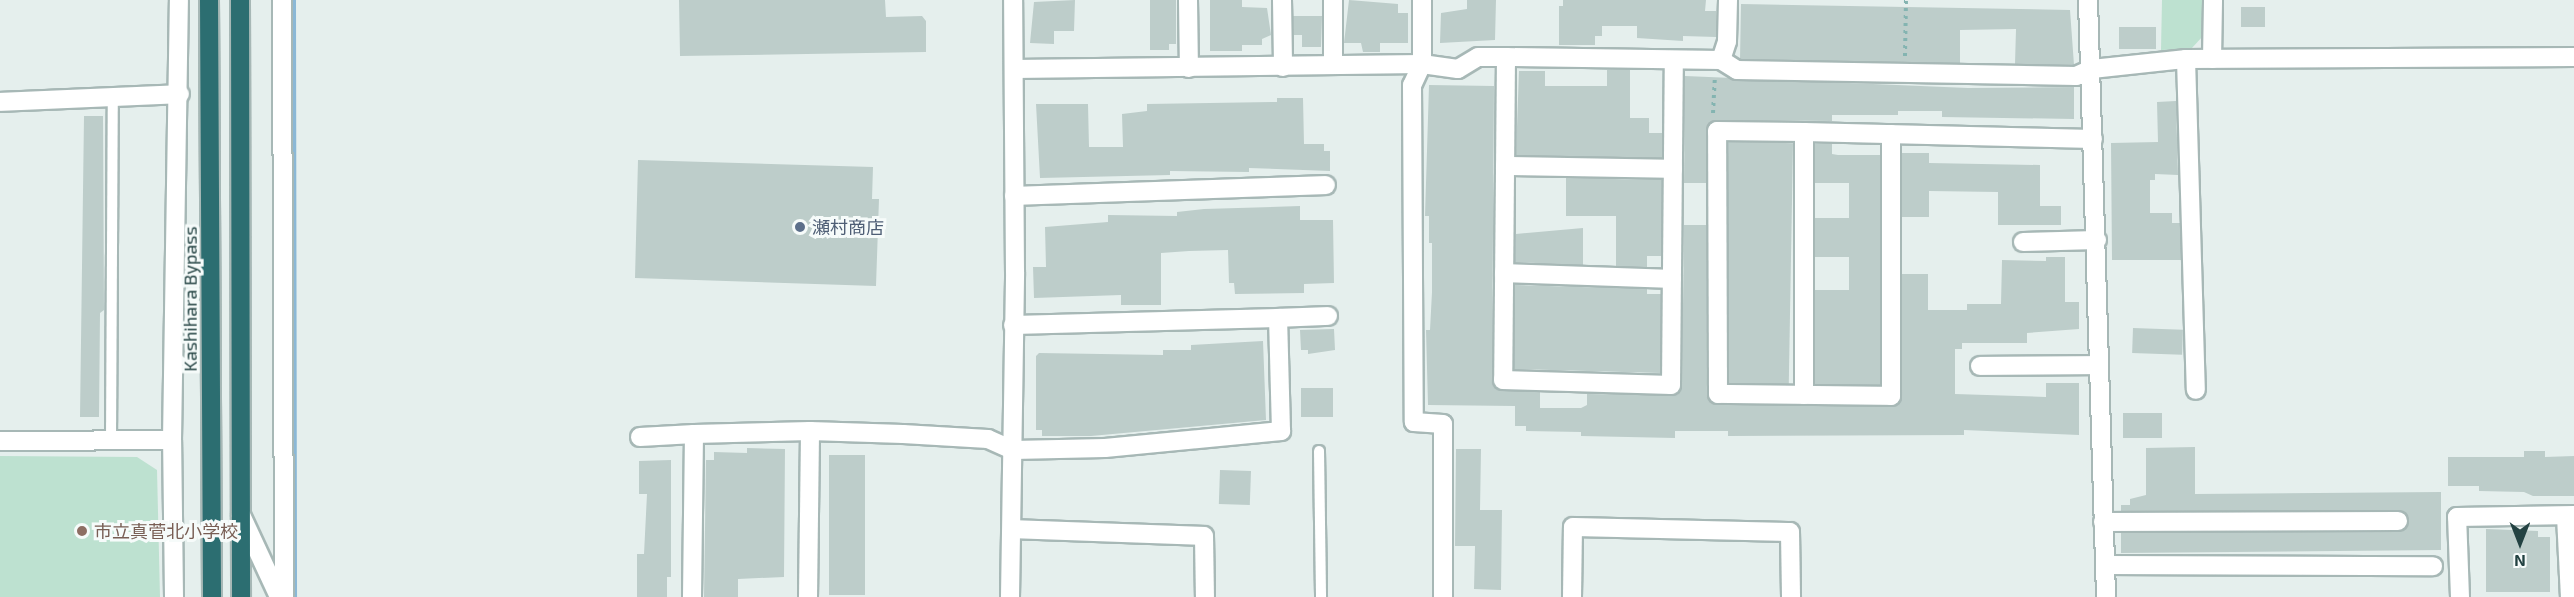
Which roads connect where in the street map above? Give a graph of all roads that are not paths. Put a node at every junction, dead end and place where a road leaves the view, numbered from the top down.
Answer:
1 (179, 0) edge
2 (209, 0) edge
3 (240, 0) edge
4 (282, 0) edge
5 (1013, 0) edge
6 (1188, 0) edge
7 (1282, 0) edge
8 (1333, 0) edge
9 (1422, 0) edge
10 (1728, 0) edge
11 (2088, 0) edge
12 (2213, 0) edge
13 (1506, 57) junction
14 (2574, 57) edge
15 (2186, 59) junction
16 (2212, 59) junction
17 (1674, 60) junction
18 (1721, 60) junction
19 (1422, 64) junction
20 (1333, 66) junction
21 (1283, 67) junction
22 (1189, 68) junction
23 (1014, 69) junction
24 (2092, 69) junction
25 (180, 94) junction
26 (112, 95) junction
27 (0, 102) edge
28 (1804, 132) junction
29 (1891, 134) junction
30 (2093, 138) junction
31 (1505, 166) junction
32 (1673, 169) junction
33 (1326, 186) dead end
34 (1014, 196) junction
35 (2097, 240) junction
36 (2023, 242) dead end
37 (1504, 273) junction
38 (1672, 279) junction
39 (1328, 316) dead end
40 (1278, 318) junction
41 (1013, 325) junction
42 (2099, 365) junction
43 (1980, 366) dead end
44 (2196, 390) dead end
45 (1804, 395) junction
46 (810, 431) junction
47 (694, 434) junction
48 (640, 437) dead end
49 (111, 440) junction
50 (172, 440) junction
51 (0, 441) edge
52 (1013, 450) junction
53 (1319, 451) dead end
54 (240, 513) junction
55 (2570, 516) edge
56 (2398, 520) dead end
57 (2103, 522) junction
58 (1012, 529) junction
59 (2105, 565) junction
60 (2433, 566) dead end
61 (174, 597) edge
62 (212, 597) edge
63 (241, 597) edge
64 (279, 597) edge
65 (284, 597) edge
66 (692, 597) edge
67 (808, 597) edge
68 (1010, 597) edge
69 (1205, 597) edge
70 (1321, 597) edge
71 (1443, 597) edge
72 (1572, 597) edge
73 (1791, 597) edge
74 (2106, 597) edge
75 (2460, 597) edge
76 (2570, 597) edge

1 - 25 street
2 - 62 highway, Kashihara Bypass
3 - 54 highway
4 - 65 street
5 - 23 street
6 - 22 street
7 - 21 street
8 - 20 street
9 - 19 street
10 - 18 street
11 - 24 street
12 - 16 street
13 - 17 street
13 - 19 street
13 - 31 street
14 - 16 street
15 - 16 street
15 - 24 street
15 - 44 street
17 - 18 street
17 - 32 street
18 - 24 street
19 - 20 street
19 - 71 street
20 - 21 street
21 - 22 street
22 - 23 street
23 - 34 street
24 - 30 street
25 - 26 street
25 - 50 street
26 - 27 street
26 - 49 lane
28 - 29 street
28 - 45 street
28 - 45 street
29 - 30 street
29 - 45 street
30 - 35 street
31 - 32 street
31 - 37 street
32 - 38 street
33 - 34 street
34 - 41 street
35 - 36 street
35 - 42 street
37 - 38 street
37 - 38 street
39 - 40 street
40 - 41 street
40 - 52 street
41 - 52 street
42 - 43 street
42 - 57 street
46 - 47 street
46 - 52 street
46 - 67 street
47 - 48 street
47 - 66 street
49 - 50 street
49 - 51 street
50 - 61 street
52 - 58 street
53 - 70 lane
54 - 63 highway
54 - 64 street
55 - 75 street
55 - 76 street
56 - 57 street
57 - 59 street
58 - 68 street
58 - 69 street
59 - 60 street
59 - 74 street
72 - 73 street

